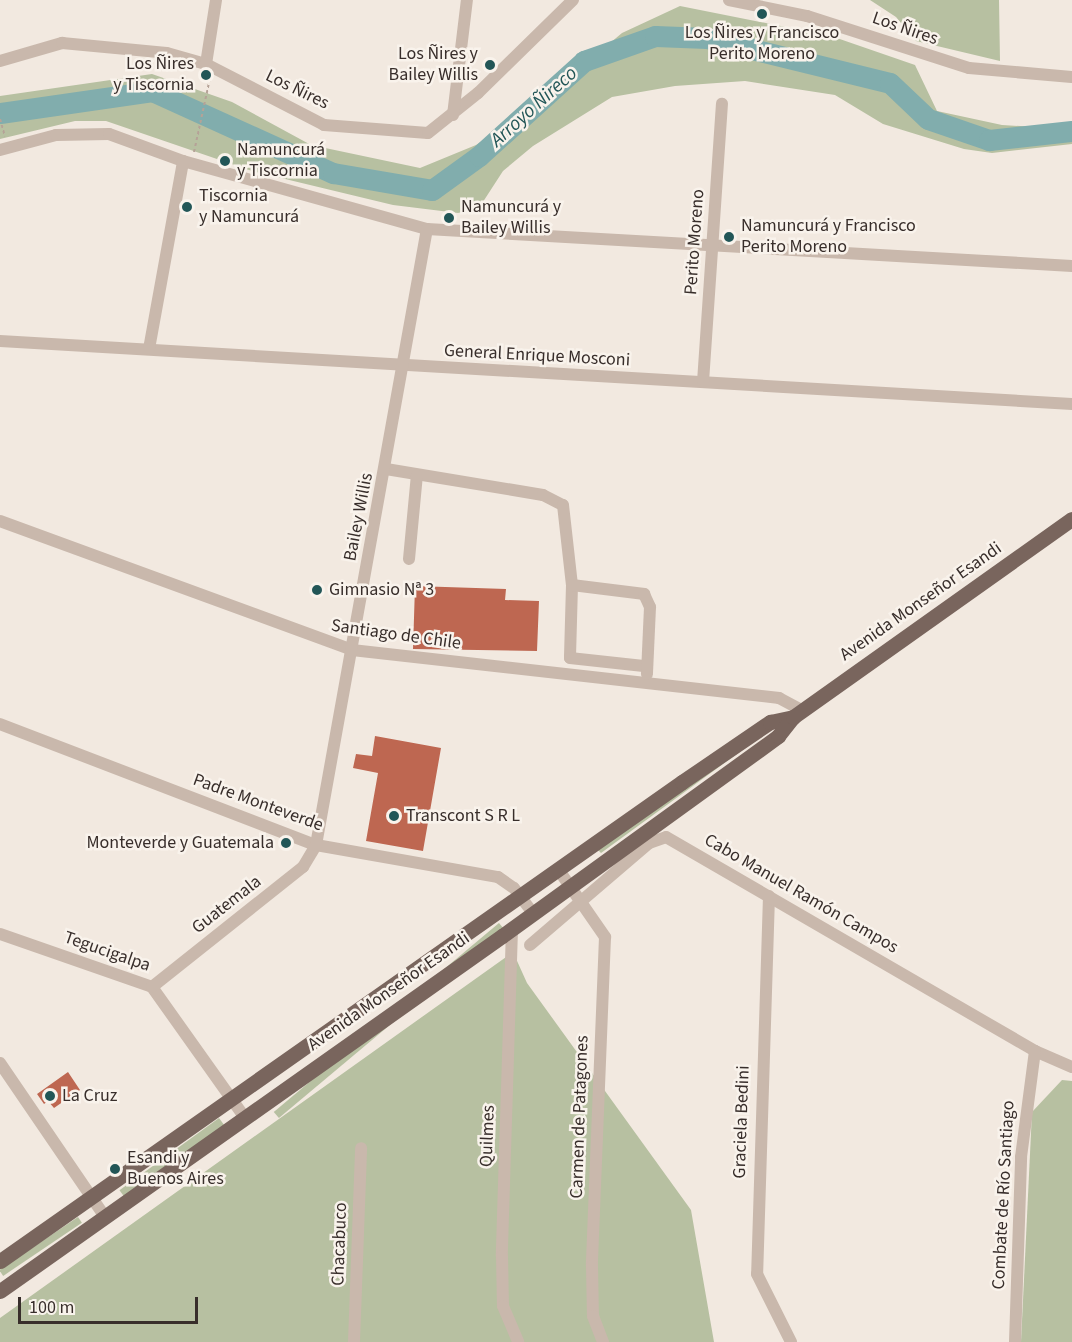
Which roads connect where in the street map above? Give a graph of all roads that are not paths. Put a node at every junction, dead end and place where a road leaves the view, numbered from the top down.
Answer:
1 (216, 0) edge
2 (467, 0) edge
3 (573, 0) edge
4 (729, 0) edge
5 (0, 62) edge
6 (206, 64) junction
7 (1072, 77) edge
8 (722, 104) dead end
9 (453, 115) junction
10 (0, 150) edge
11 (183, 161) junction
12 (427, 230) junction
13 (712, 246) junction
14 (1072, 266) edge
15 (0, 341) edge
16 (149, 349) junction
17 (405, 368) junction
18 (703, 382) junction
19 (1072, 404) edge
20 (386, 469) junction
21 (417, 475) junction
22 (1072, 519) edge
23 (0, 521) edge
24 (409, 559) dead end
25 (572, 585) junction
26 (352, 650) junction
27 (644, 666) junction
28 (650, 684) junction
29 (798, 713) junction
30 (0, 724) edge
31 (316, 845) junction
32 (558, 869) junction
33 (572, 884) junction
34 (520, 895) junction
35 (769, 896) junction
36 (582, 897) junction
37 (533, 913) junction
38 (512, 928) junction
39 (0, 934) edge
40 (530, 945) dead end
41 (152, 987) junction
42 (1035, 1051) junction
43 (0, 1063) edge
44 (1072, 1067) edge
45 (231, 1099) junction
46 (245, 1118) junction
47 (362, 1148) dead end
48 (92, 1197) junction
49 (105, 1217) junction
50 (0, 1261) edge
51 (0, 1291) edge
52 (354, 1342) edge
53 (518, 1342) edge
54 (603, 1342) edge
55 (791, 1342) edge
56 (1015, 1342) edge

1 - 6 street
2 - 9 street
3 - 9 street, Los Ñires
4 - 7 street, Los Ñires
5 - 6 street, Los Ñires
6 - 9 street, Los Ñires
8 - 13 street, Perito Moreno
10 - 11 street
11 - 12 street
11 - 16 street
12 - 13 street
12 - 17 street, Bailey Willis
13 - 14 street
13 - 18 street, Perito Moreno
15 - 16 street, General Enrique Mosconi
16 - 17 street, General Enrique Mosconi
17 - 18 street, General Enrique Mosconi
17 - 20 street, Bailey Willis
18 - 19 street, General Enrique Mosconi
20 - 21 street
20 - 26 street, Bailey Willis
21 - 24 street
21 - 25 street
22 - 29 main road, Avenida Monseñor Esandi
23 - 26 street, Santiago de Chile
25 - 27 street
25 - 27 street
26 - 28 street, Santiago de Chile
26 - 31 street, Bailey Willis
27 - 28 street
28 - 29 street, Santiago de Chile
29 - 32 main road, Avenida Monseñor Esandi
29 - 33 main road, Avenida Monseñor Esandi
30 - 31 street, Padre Monteverde
31 - 34 street, Padre Monteverde
31 - 41 street, Guatemala
32 - 33 street, Carmen de Patagones
32 - 34 main road, Avenida Monseñor Esandi
33 - 36 street, Carmen de Patagones
33 - 37 main road, Avenida Monseñor Esandi
34 - 37 street, Padre Monteverde
34 - 45 main road, Avenida Monseñor Esandi
35 - 36 street, Cabo Manuel Ramón Campos
35 - 42 street, Cabo Manuel Ramón Campos
35 - 55 street, Graciela Bedini
36 - 40 street, Cabo Manuel Ramón Campos
36 - 54 street, Carmen de Patagones
37 - 38 main road, Avenida Monseñor Esandi
38 - 46 main road, Avenida Monseñor Esandi
38 - 53 street, Quilmes
39 - 41 street, Tegucigalpa
41 - 45 street, Tegucigalpa
42 - 44 street, Cabo Manuel Ramón Campos
42 - 56 street, Combate de Río Santiago
43 - 48 street
45 - 46 street, Tegucigalpa
45 - 48 main road, Avenida Monseñor Esandi
46 - 49 main road, Avenida Monseñor Esandi
47 - 52 street, Chacabuco
48 - 49 street
48 - 50 main road, Avenida Monseñor Esandi
49 - 51 main road, Avenida Monseñor Esandi

